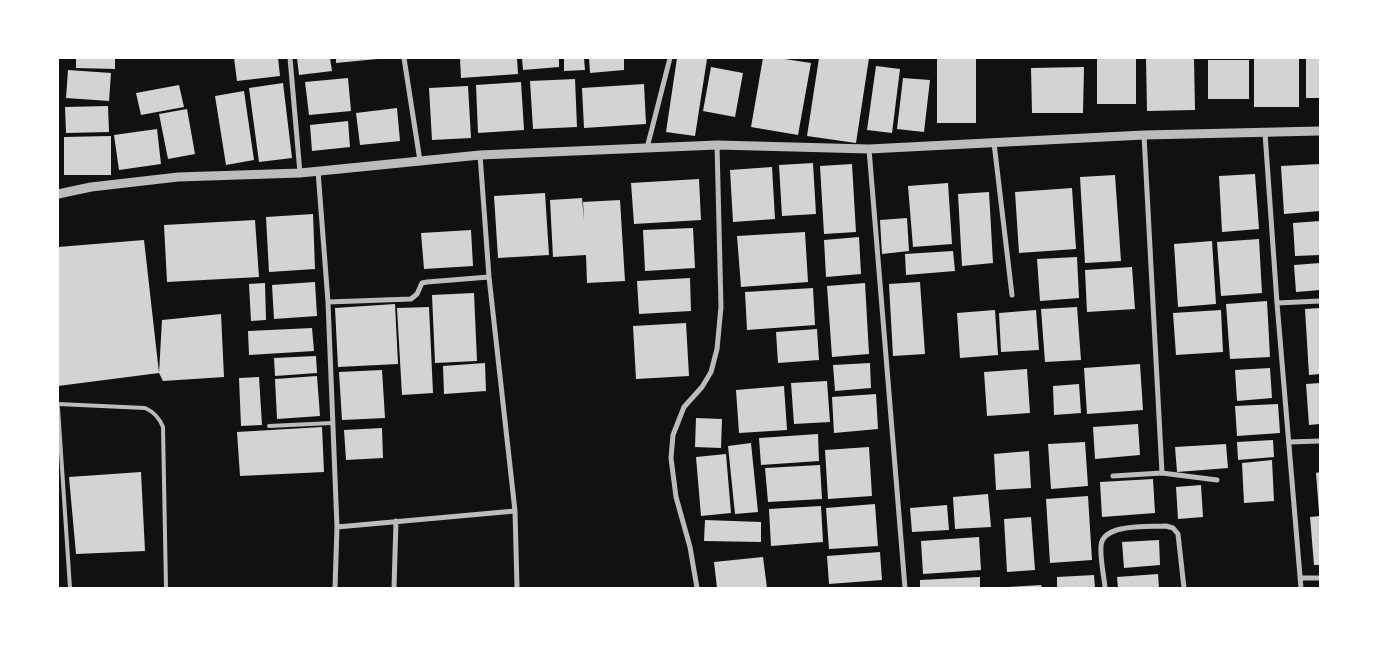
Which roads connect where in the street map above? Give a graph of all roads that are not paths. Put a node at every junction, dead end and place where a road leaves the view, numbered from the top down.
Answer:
1 (290, 58) edge
2 (404, 58) edge
3 (670, 58) edge
4 (1320, 131) edge
5 (1265, 132) junction
6 (1144, 135) junction
7 (994, 143) junction
8 (717, 145) junction
9 (647, 148) junction
10 (869, 149) junction
11 (480, 154) junction
12 (420, 161) junction
13 (318, 171) junction
14 (300, 173) junction
15 (58, 194) edge
16 (489, 277) junction
17 (1012, 295) dead end
18 (1320, 300) edge
19 (328, 302) junction
20 (1277, 303) junction
21 (58, 404) edge
22 (58, 408) edge
23 (332, 423) junction
24 (269, 426) dead end
25 (1320, 441) edge
26 (1289, 442) junction
27 (1162, 473) junction
28 (1113, 476) dead end
29 (1218, 480) dead end
30 (515, 511) junction
31 (396, 521) junction
32 (337, 527) junction
33 (1300, 578) junction
34 (1320, 578) edge
35 (70, 588) edge
36 (166, 588) edge
37 (335, 588) edge
38 (394, 588) edge
39 (517, 588) edge
40 (697, 588) edge
41 (905, 588) edge
42 (1105, 588) edge
43 (1184, 588) edge
44 (1302, 588) edge

1 - 14 street
2 - 12 street
3 - 9 street
4 - 5 street
5 - 6 street
5 - 20 street
6 - 7 street
6 - 27 street
7 - 10 street
7 - 17 street
8 - 9 street
8 - 10 street
8 - 40 street
9 - 11 street
10 - 41 street
11 - 12 street
11 - 16 street
12 - 13 street
13 - 14 street
13 - 19 street
14 - 15 street
16 - 19 street
16 - 30 street
18 - 20 street
19 - 23 street
20 - 26 street
21 - 36 lane
22 - 35 lane
23 - 24 lane
23 - 32 street
25 - 26 street
26 - 33 street
27 - 28 street
27 - 29 street
30 - 31 street
30 - 39 street
31 - 32 street
31 - 38 street
32 - 37 street
33 - 34 street
33 - 44 street
42 - 43 street

